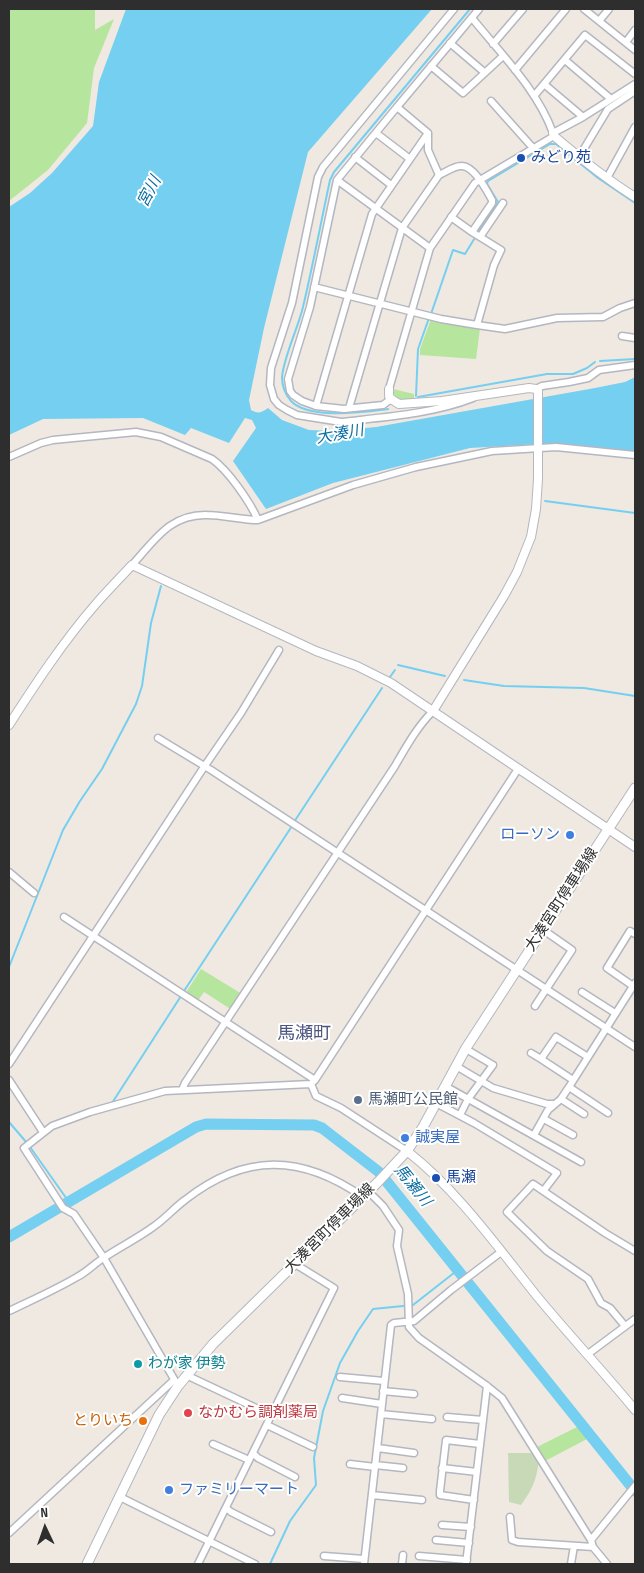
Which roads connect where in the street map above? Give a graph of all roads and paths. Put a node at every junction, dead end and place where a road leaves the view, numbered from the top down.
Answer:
1 (454, 9) edge
2 (479, 9) edge
3 (523, 9) edge
4 (566, 9) edge
5 (584, 9) edge
6 (609, 9) edge
7 (472, 18) junction
8 (599, 21) junction
9 (635, 30) edge
10 (626, 42) junction
11 (450, 43) junction
12 (493, 44) junction
13 (635, 50) edge
14 (503, 56) junction
15 (564, 60) junction
16 (431, 66) junction
17 (515, 70) junction
18 (484, 72) junction
19 (635, 74) edge
20 (544, 84) junction
21 (635, 86) edge
22 (534, 96) junction
23 (612, 99) junction
24 (491, 101) dead end
25 (397, 106) junction
26 (583, 117) junction
27 (635, 127) edge
28 (376, 133) junction
29 (428, 133) junction
30 (553, 135) junction
31 (533, 148) junction
32 (579, 157) junction
33 (355, 158) junction
34 (410, 159) junction
35 (439, 175) junction
36 (607, 178) junction
37 (336, 180) junction
38 (480, 180) junction
39 (391, 185) junction
40 (635, 195) edge
41 (503, 202) dead end
42 (375, 208) junction
43 (451, 218) junction
44 (402, 228) junction
45 (477, 235) junction
46 (430, 248) junction
47 (314, 287) junction
48 (349, 295) junction
49 (380, 302) junction
50 (635, 303) edge
51 (412, 310) junction
52 (477, 325) junction
53 (622, 336) dead end
54 (635, 338) edge
55 (635, 366) edge
56 (389, 389) joint
57 (537, 392) junction
58 (478, 396) junction
59 (390, 399) junction
60 (316, 406) junction
61 (349, 408) junction
62 (538, 448) junction
63 (635, 455) edge
64 (9, 457) edge
65 (258, 520) junction
66 (132, 565) junction
67 (279, 650) dead end
68 (433, 711) junction
69 (9, 725) edge
70 (158, 738) dead end
71 (204, 766) junction
72 (518, 769) junction
73 (635, 788) edge
74 (608, 830) junction
75 (635, 847) edge
76 (337, 853) junction
77 (9, 872) edge
78 (34, 893) dead end
79 (426, 911) junction
80 (64, 917) dead end
81 (542, 929) junction
82 (635, 934) edge
83 (93, 936) junction
84 (516, 970) junction
85 (634, 985) edge
86 (546, 989) junction
87 (582, 992) dead end
88 (535, 1006) dead end
89 (615, 1013) junction
90 (226, 1022) junction
91 (606, 1027) junction
92 (635, 1047) edge
93 (466, 1049) junction
94 (531, 1053) dead end
95 (588, 1057) junction
96 (541, 1059) junction
97 (9, 1064) edge
98 (456, 1066) junction
99 (9, 1080) edge
100 (481, 1080) junction
101 (572, 1080) junction
102 (313, 1082) junction
103 (445, 1086) junction
104 (569, 1087) junction
105 (182, 1090) junction
106 (468, 1099) junction
107 (560, 1099) junction
108 (436, 1103) junction
109 (553, 1104) junction
110 (608, 1113) dead end
111 (584, 1114) dead end
112 (460, 1115) junction
113 (544, 1119) junction
114 (43, 1132) junction
115 (534, 1135) junction
116 (572, 1135) dead end
117 (407, 1151) junction
118 (581, 1162) dead end
119 (544, 1190) junction
120 (366, 1194) junction
121 (635, 1251) edge
122 (501, 1252) junction
123 (104, 1258) junction
124 (295, 1264) junction
125 (9, 1311) edge
126 (635, 1319) edge
127 (409, 1323) junction
128 (625, 1326) junction
129 (588, 1354) junction
130 (186, 1374) junction
131 (340, 1377) dead end
132 (384, 1381) junction
133 (176, 1383) junction
134 (487, 1386) junction
135 (383, 1391) junction
136 (414, 1394) dead end
137 (342, 1398) dead end
138 (382, 1404) junction
139 (635, 1410) edge
140 (381, 1414) junction
141 (271, 1415) junction
142 (447, 1417) dead end
143 (432, 1419) dead end
144 (483, 1420) junction
145 (266, 1425) junction
146 (213, 1444) dead end
147 (480, 1444) junction
148 (313, 1447) dead end
149 (378, 1448) junction
150 (414, 1453) dead end
151 (251, 1457) junction
152 (350, 1464) dead end
153 (375, 1466) junction
154 (403, 1468) dead end
155 (442, 1468) junction
156 (477, 1472) junction
157 (295, 1477) dead end
158 (635, 1486) edge
159 (372, 1495) junction
160 (120, 1497) junction
161 (422, 1500) dead end
162 (474, 1500) junction
163 (226, 1508) junction
164 (510, 1516) dead end
165 (442, 1525) dead end
166 (471, 1527) junction
167 (272, 1532) dead end
168 (9, 1533) edge
169 (436, 1540) dead end
170 (591, 1540) junction
171 (210, 1542) junction
172 (469, 1543) junction
173 (574, 1546) junction
174 (593, 1547) junction
175 (404, 1555) dead end
176 (324, 1556) dead end
177 (419, 1556) dead end
178 (364, 1562) edge
179 (467, 1562) edge
180 (88, 1564) edge
181 (198, 1564) edge
182 (255, 1564) edge
183 (402, 1564) edge
184 (571, 1564) edge
185 (607, 1564) edge

1 - 58 street
2 - 7 street
3 - 12 street
4 - 17 street
5 - 8 street
6 - 8 street
7 - 11 street
7 - 12 street
8 - 10 street
9 - 10 street
10 - 13 street
11 - 16 street
11 - 18 street
12 - 14 street
14 - 17 street
14 - 18 street
15 - 19 street
15 - 20 street
15 - 23 street
16 - 18 street
16 - 25 street
17 - 22 street
20 - 22 street
20 - 26 street
21 - 23 street
21 - 32 street
22 - 30 street
23 - 26 street
24 - 31 street
25 - 28 street
25 - 29 street
26 - 30 street
27 - 36 street
28 - 33 street
28 - 34 street
29 - 34 street
29 - 35 street
30 - 31 street
30 - 32 street
31 - 38 street
32 - 36 street
33 - 37 street
33 - 39 street
34 - 39 street
35 - 38 street
35 - 44 street
36 - 40 street
37 - 42 street
37 - 47 street
38 - 43 street
38 - 45 street
39 - 42 street
41 - 45 street
42 - 44 street
42 - 48 street
43 - 45 street
43 - 46 street
44 - 46 street
44 - 49 street
45 - 52 street
46 - 51 street
47 - 48 street
47 - 60 street
48 - 49 street
48 - 60 street
49 - 51 street
49 - 61 street
50 - 52 street
51 - 52 street
51 - 56 street
53 - 54 street
55 - 57 street
56 - 59 street
57 - 58 street
57 - 62 street
58 - 59 street
59 - 61 street
60 - 61 street
62 - 63 street
62 - 65 street
62 - 68 street
64 - 65 street
65 - 66 street
66 - 68 street
66 - 69 street
67 - 71 street
68 - 72 street
68 - 76 street
70 - 71 street
71 - 76 street
71 - 83 street
72 - 74 street
72 - 79 street
73 - 74 main road, 大湊宮町停車場線
74 - 75 street
74 - 81 main road, 大湊宮町停車場線
76 - 79 street
76 - 90 street
77 - 78 street
79 - 84 street
79 - 102 street
80 - 83 street
81 - 84 main road, 大湊宮町停車場線
81 - 86 street
82 - 85 street
83 - 90 street
83 - 97 street
84 - 86 street
84 - 93 main road, 大湊宮町停車場線
85 - 89 street
86 - 88 street
86 - 91 street
87 - 89 street
89 - 91 street
90 - 102 street
90 - 105 street
91 - 92 street
91 - 95 street
93 - 98 main road, 大湊宮町停車場線
93 - 100 street
94 - 96 street
95 - 96 street
95 - 101 street
96 - 101 street
98 - 100 street
98 - 103 main road, 大湊宮町停車場線
99 - 114 street
100 - 106 street
100 - 109 street
101 - 104 street
102 - 105 street
102 - 117 street
103 - 106 street
103 - 108 main road, 大湊宮町停車場線
104 - 107 street
104 - 110 street
105 - 114 street
106 - 112 street
106 - 115 street
107 - 109 street
107 - 111 street
108 - 112 street
108 - 117 main road, 大湊宮町停車場線
109 - 113 street
112 - 119 street
113 - 115 street
113 - 116 street
114 - 123 street
115 - 118 street
117 - 120 main road, 大湊宮町停車場線
117 - 122 street
119 - 121 street
119 - 128 street
120 - 123 street
120 - 124 main road, 大湊宮町停車場線
120 - 127 street
122 - 127 street
122 - 129 street
123 - 125 street
123 - 133 street
124 - 130 main road, 大湊宮町停車場線
124 - 141 street
126 - 128 street
127 - 132 street
127 - 134 street
128 - 129 street
129 - 139 street
130 - 133 main road, 大湊宮町停車場線
130 - 141 street
131 - 132 street
132 - 135 street
133 - 160 main road, 大湊宮町停車場線
133 - 168 street
134 - 144 street
134 - 170 street
135 - 136 street
135 - 138 street
137 - 138 street
138 - 140 street
140 - 143 street
140 - 149 street
141 - 145 street
142 - 144 street
144 - 147 street
145 - 148 street
145 - 151 street
146 - 151 street
147 - 155 street
147 - 156 street
149 - 150 street
149 - 153 street
151 - 157 street
151 - 163 street
152 - 153 street
153 - 154 street
153 - 159 street
155 - 156 street
155 - 162 street
156 - 162 street
158 - 170 street
159 - 161 street
159 - 178 street
160 - 171 street
160 - 180 main road, 大湊宮町停車場線
162 - 166 street
163 - 167 street
163 - 171 street
164 - 173 street
165 - 166 street
166 - 172 street
169 - 172 street
170 - 174 street
171 - 181 street
171 - 182 street
172 - 179 street
173 - 174 street
173 - 184 street
174 - 185 street
175 - 183 street
176 - 178 street
177 - 179 street

